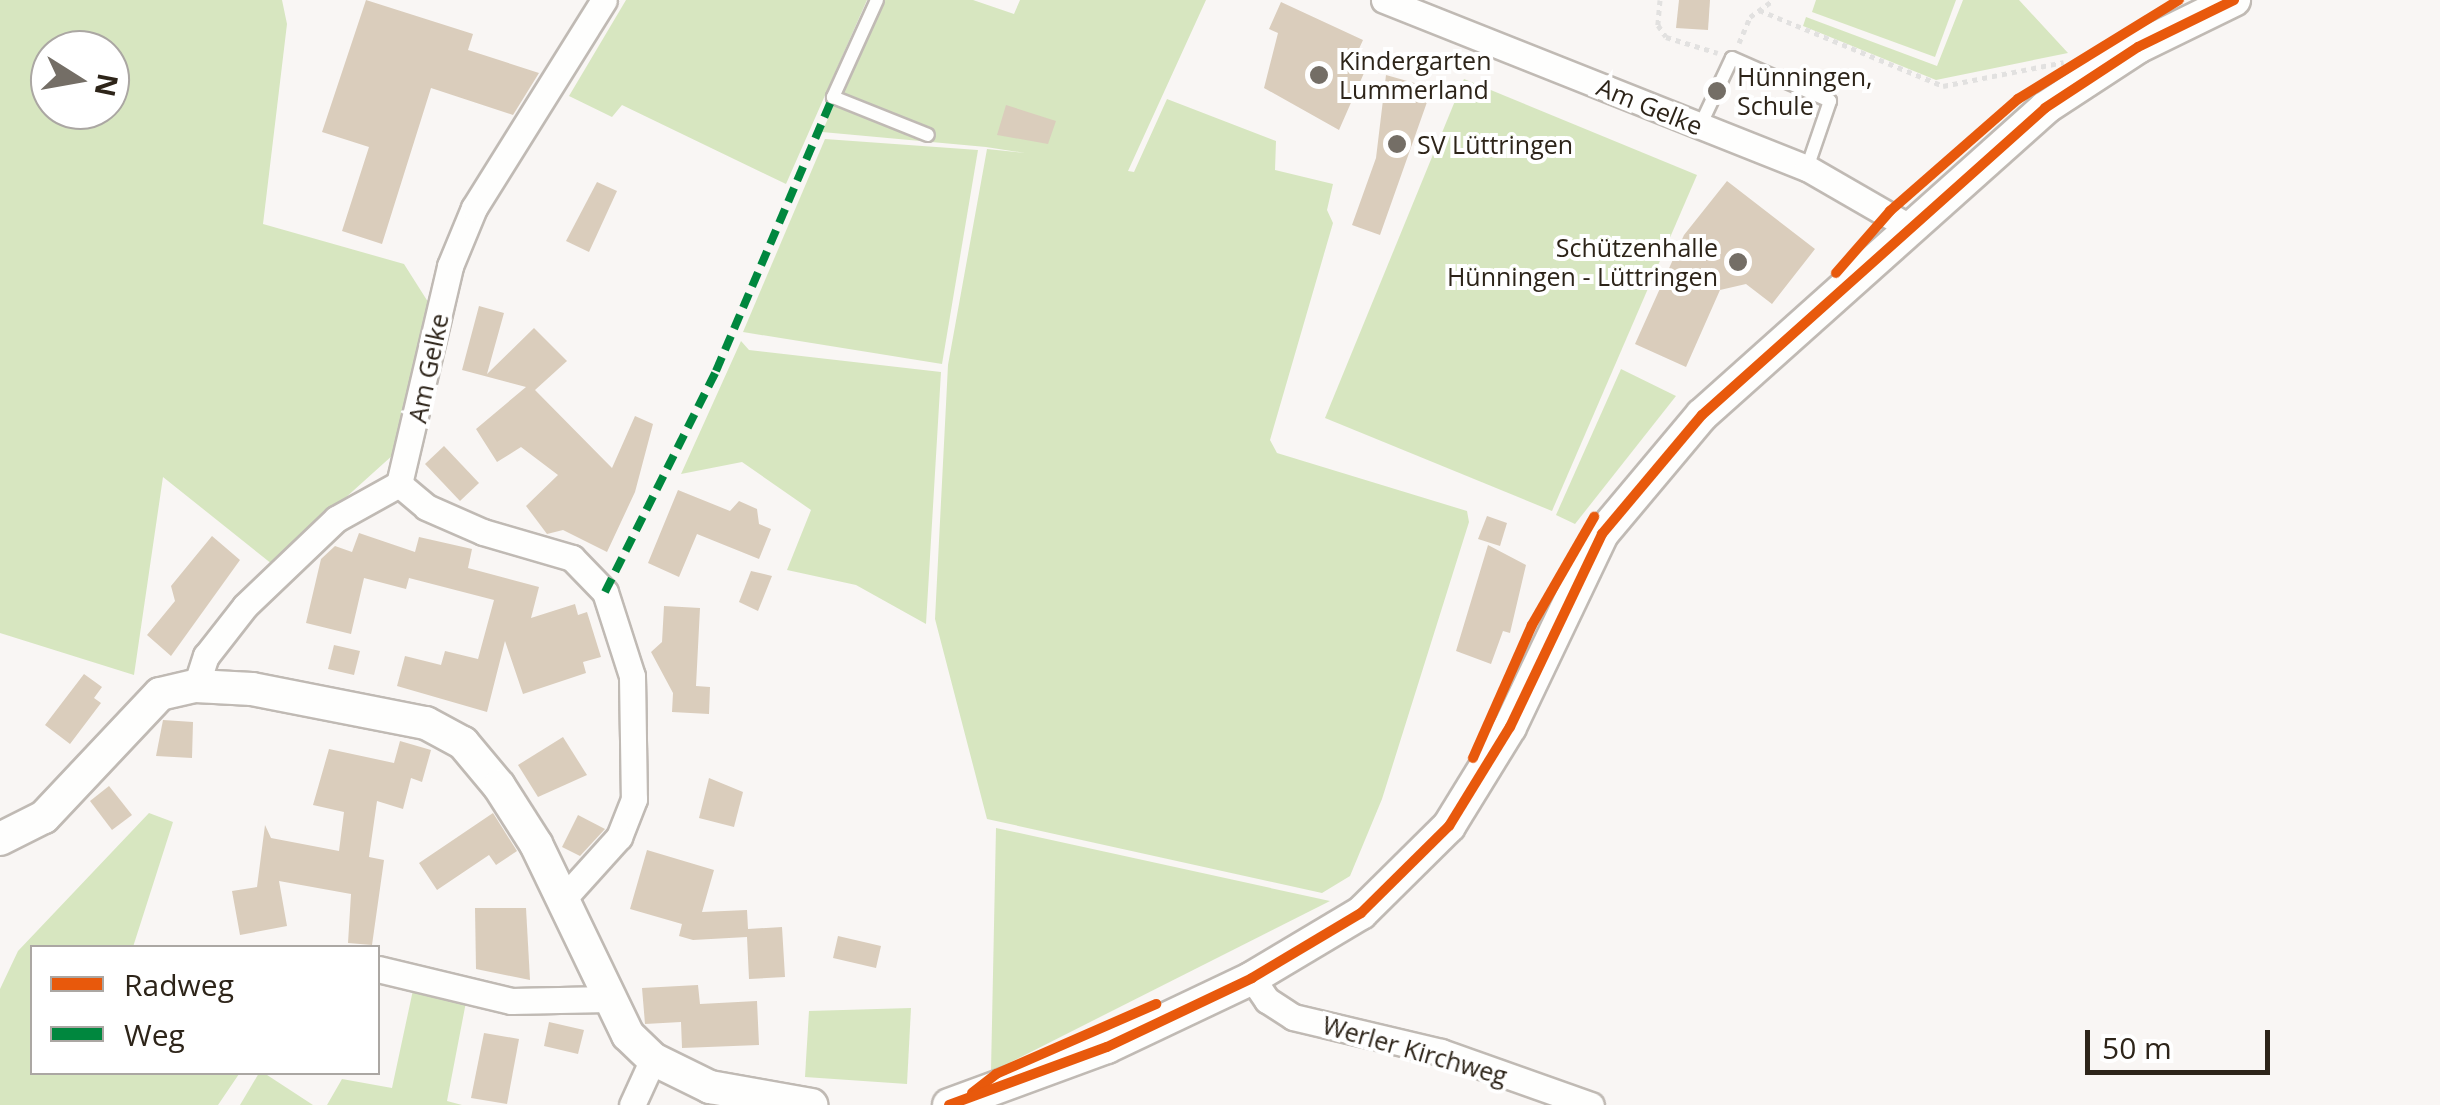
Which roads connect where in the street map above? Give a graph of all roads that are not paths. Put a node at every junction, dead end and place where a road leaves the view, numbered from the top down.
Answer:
1 (604, 0) edge
2 (876, 0) edge
3 (1384, 0) edge
4 (2234, 0) edge
5 (1700, 126) junction
6 (928, 135) dead end
7 (1807, 168) junction
8 (1909, 227) junction
9 (398, 484) junction
10 (196, 686) junction
11 (0, 839) edge
12 (563, 900) junction
13 (380, 969) edge
14 (1252, 978) junction
15 (608, 998) junction
16 (653, 1059) junction
17 (957, 1104) edge
18 (632, 1105) edge
19 (811, 1105) edge
20 (1590, 1105) edge

1 - 9 street, Am Gelke
2 - 6 lane
3 - 5 street, Am Gelke
4 - 8 street
5 - 7 street, Am Gelke
5 - 7 lane
7 - 8 street, Am Gelke
8 - 14 street
9 - 10 street
9 - 12 street
10 - 11 street
10 - 12 street
12 - 15 street
13 - 15 street
14 - 17 street
14 - 20 street, Werler Kirchweg
15 - 16 street
16 - 18 street
16 - 19 street

